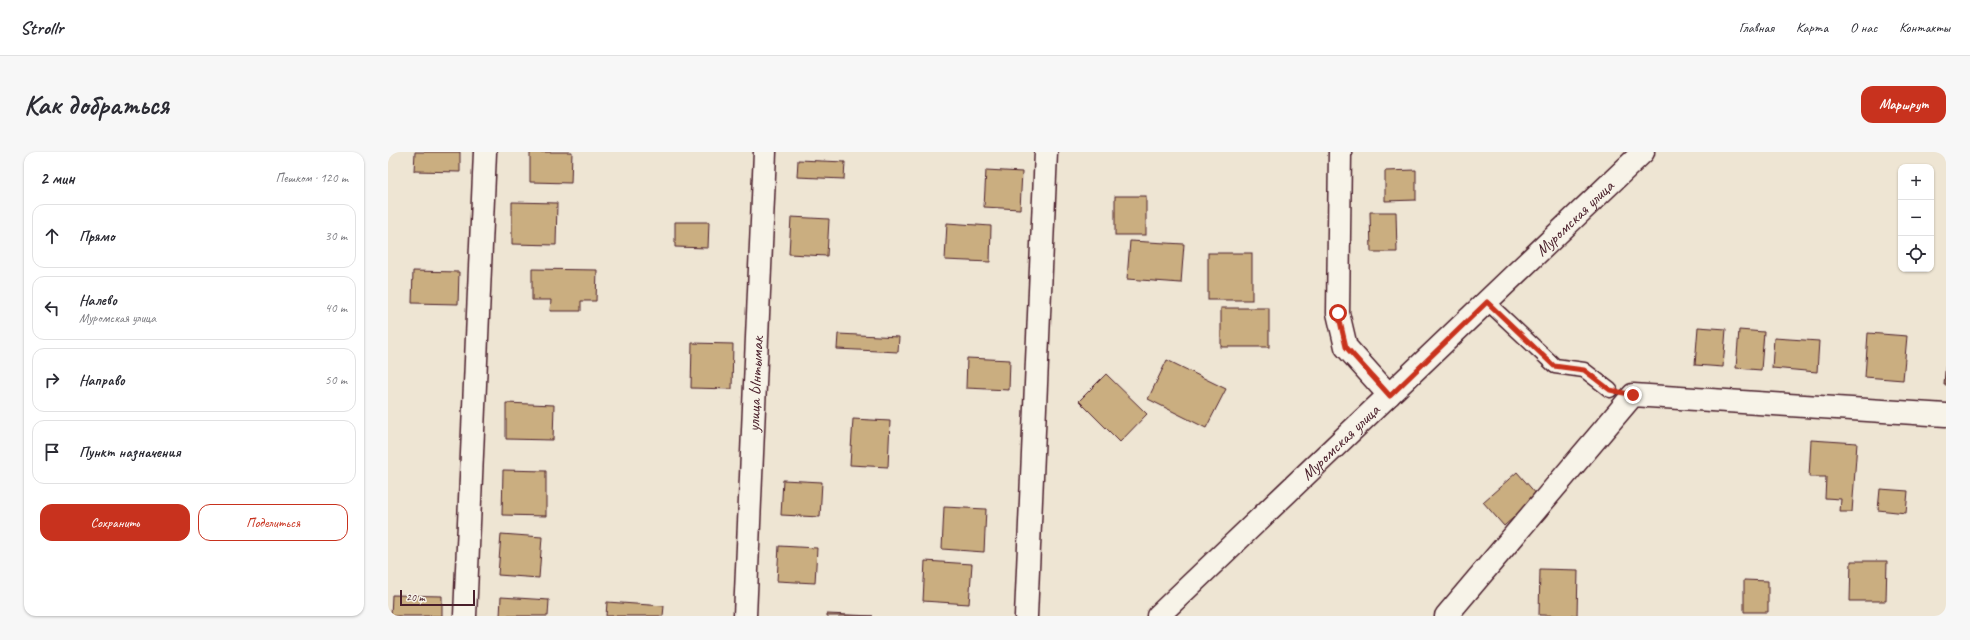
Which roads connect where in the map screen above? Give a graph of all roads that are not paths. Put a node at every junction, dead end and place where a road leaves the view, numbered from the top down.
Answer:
1 (485, 152) edge
2 (765, 152) edge
3 (1046, 152) edge
4 (1340, 152) edge
5 (1643, 152) edge
6 (1487, 302) junction
7 (1610, 390) junction
8 (1633, 395) junction
9 (1390, 396) junction
10 (1618, 413) junction
11 (1946, 415) edge
12 (465, 616) edge
13 (745, 616) edge
14 (1026, 616) edge
15 (1158, 616) edge
16 (1446, 616) edge

1 - 12 street
2 - 13 street, улица Ынтымак
3 - 14 street
4 - 9 street
5 - 6 street, Муромская улица
6 - 7 lane
6 - 9 street, Муромская улица
7 - 8 lane
7 - 10 lane
8 - 10 street
8 - 11 street
9 - 15 street, Муромская улица
10 - 16 street

